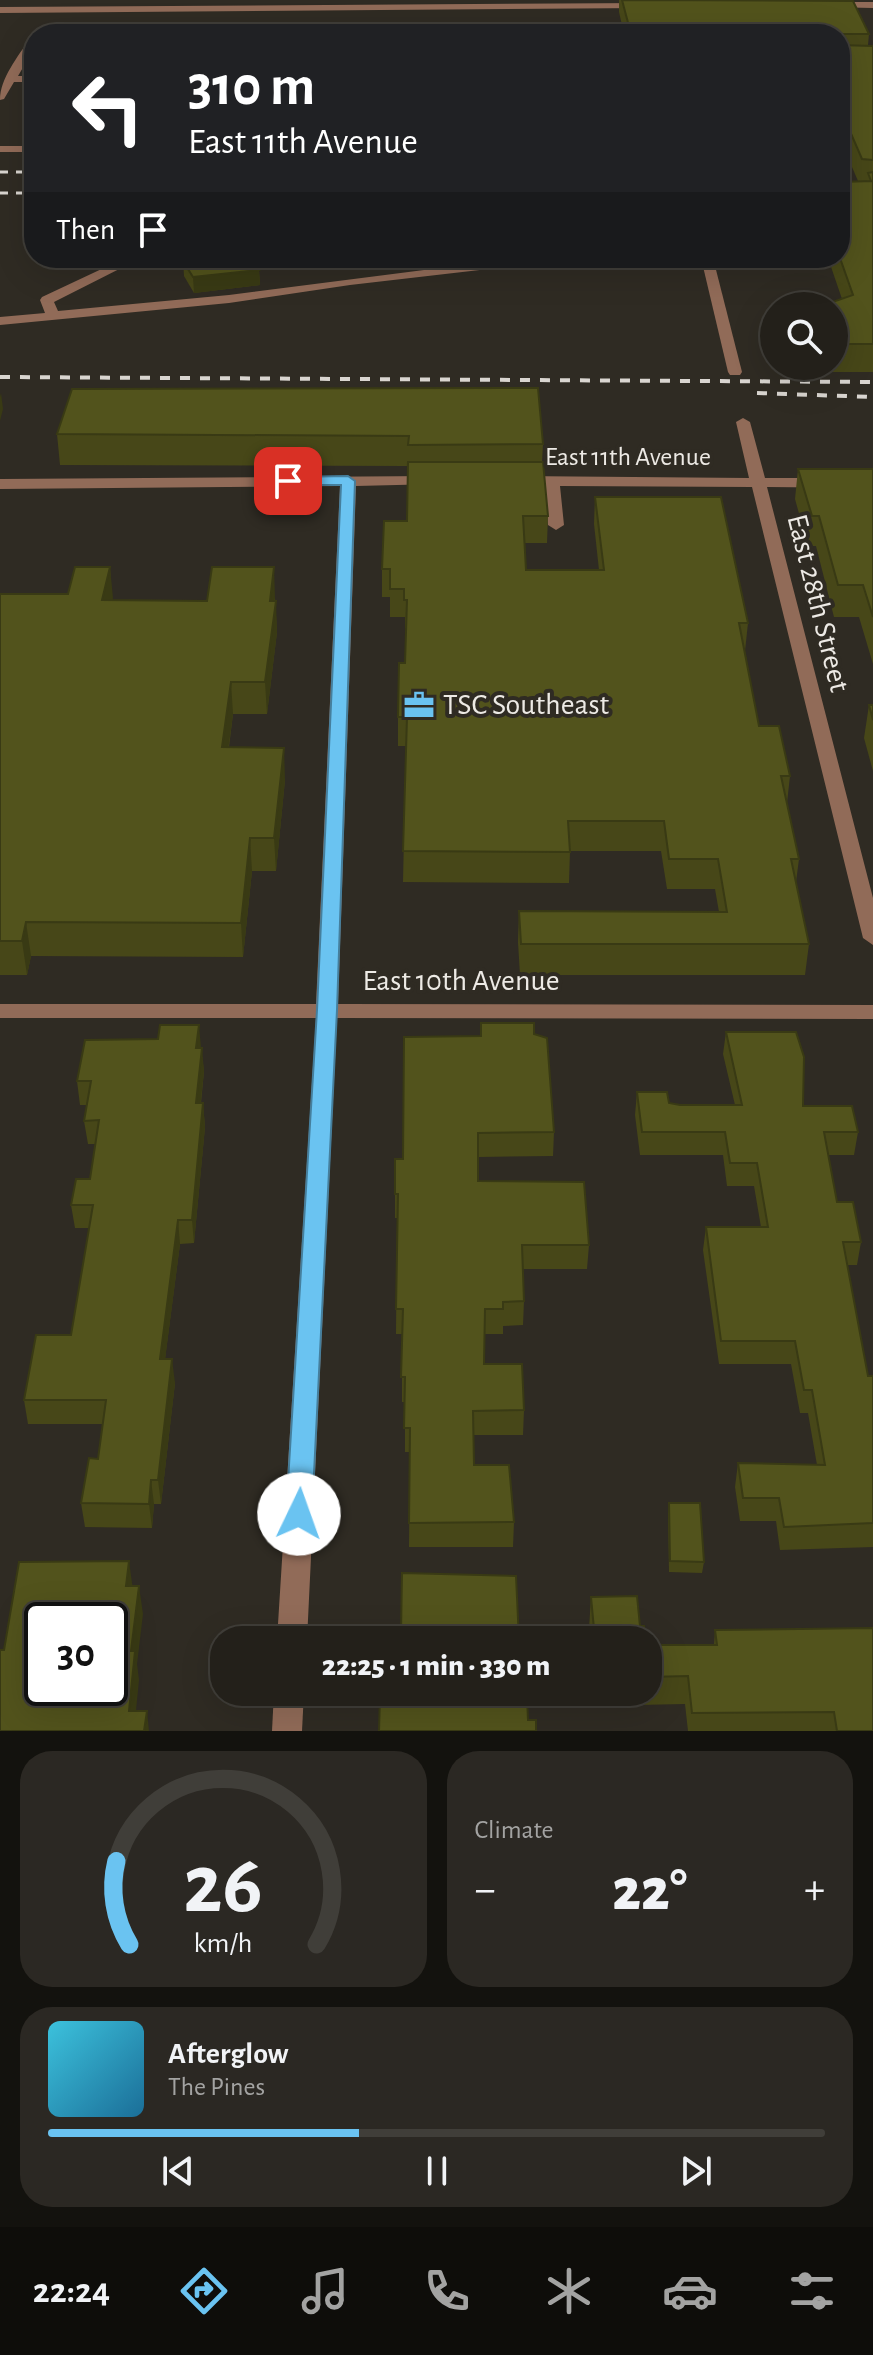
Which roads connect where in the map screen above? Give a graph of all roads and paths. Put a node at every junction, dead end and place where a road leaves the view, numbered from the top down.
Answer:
1 (586, 2) edge
2 (384, 4) edge
3 (650, 5) edge
4 (810, 5) edge
5 (873, 5) edge
6 (3, 11) edge
7 (24, 56) edge
8 (10, 79) junction
9 (24, 79) edge
10 (0, 97) edge
11 (0, 137) edge
12 (24, 137) edge
13 (0, 149) edge
14 (24, 149) edge
15 (114, 268) edge
16 (463, 268) edge
17 (709, 268) edge
18 (53, 315) junction
19 (0, 321) edge
20 (735, 372) dead end
21 (743, 422) dead end
22 (348, 481) junction
23 (442, 481) edge
24 (505, 481) edge
25 (552, 481) junction
26 (758, 482) junction
27 (873, 483) edge
28 (0, 484) edge
29 (556, 525) dead end
30 (864, 868) edge
31 (873, 938) edge
32 (327, 1010) junction
33 (0, 1011) edge
34 (873, 1012) edge
35 (293, 1626) edge
36 (288, 1706) edge
37 (287, 1731) edge

1 - 2 street
1 - 3 street
2 - 6 street
4 - 5 street
7 - 8 street
8 - 9 street
8 - 10 street
11 - 12 street
13 - 14 street
15 - 18 street
16 - 18 street
17 - 20 street
18 - 19 street
21 - 26 street, East 28th Street
22 - 23 street
22 - 28 street
22 - 32 street
24 - 25 street, East 11th Avenue
25 - 26 street, East 11th Avenue
25 - 29 street
26 - 27 street, East 11th Avenue
26 - 30 street, East 28th Street
30 - 31 street, East 28th Street
32 - 33 street, East 10th Avenue
32 - 34 street, East 10th Avenue
32 - 35 street
36 - 37 street

